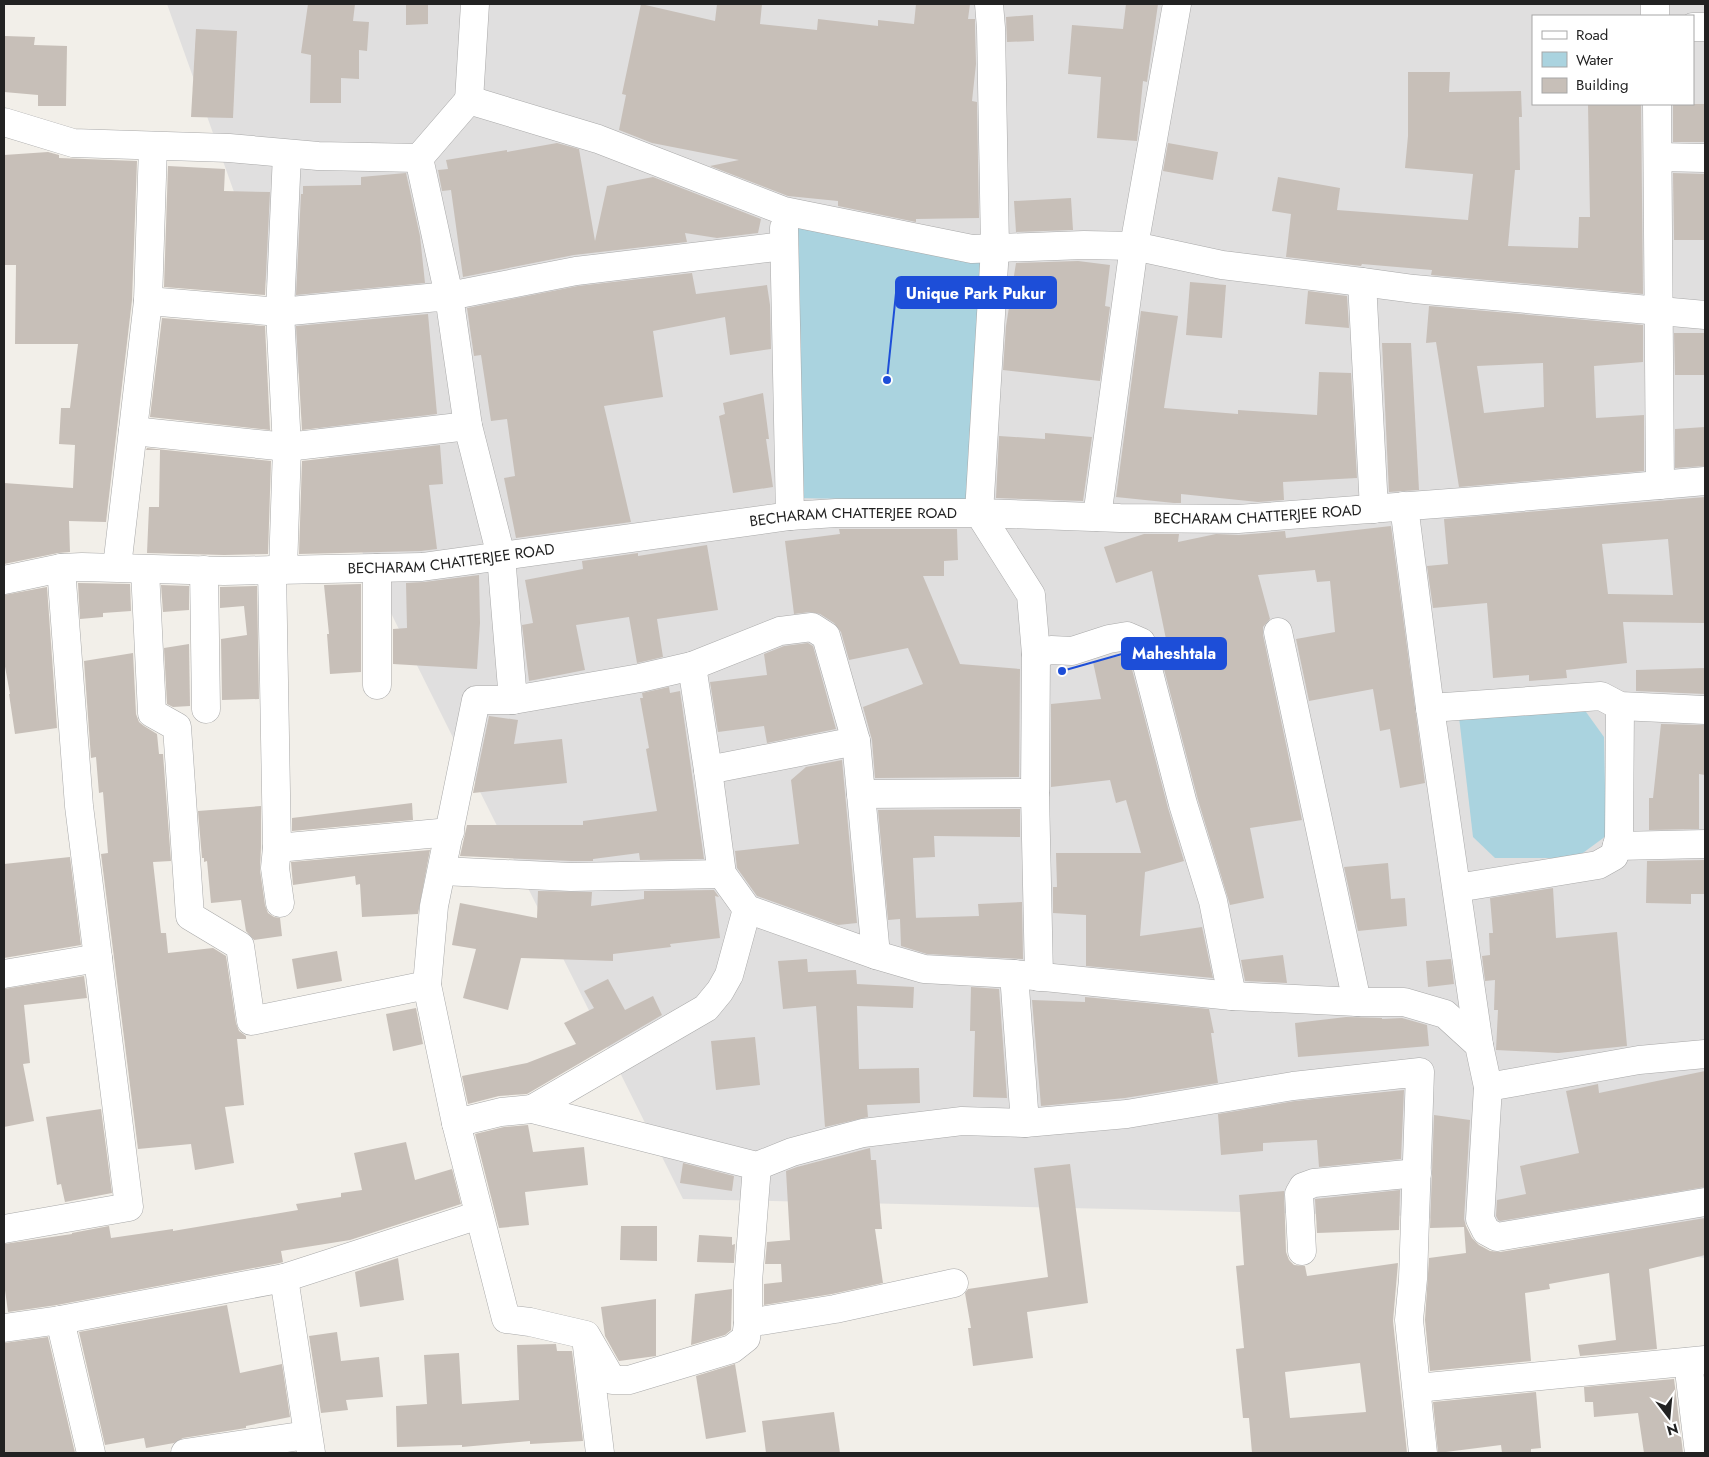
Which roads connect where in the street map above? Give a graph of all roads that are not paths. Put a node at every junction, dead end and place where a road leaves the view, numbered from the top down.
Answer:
1 (475, 4) edge
2 (989, 4) edge
3 (1177, 4) edge
4 (469, 100) junction
5 (1656, 105) edge
6 (4, 122) edge
7 (152, 146) junction
8 (287, 154) junction
9 (1658, 157) junction
10 (420, 158) junction
11 (1705, 158) edge
12 (784, 211) junction
13 (784, 246) junction
14 (1134, 246) junction
15 (995, 248) junction
16 (1362, 282) junction
17 (449, 296) junction
18 (148, 301) junction
19 (280, 312) junction
20 (1659, 312) junction
21 (1705, 315) edge
22 (468, 426) junction
23 (133, 431) junction
24 (287, 446) junction
25 (1705, 481) edge
26 (1660, 484) junction
27 (1404, 506) junction
28 (1374, 509) junction
29 (979, 512) junction
30 (790, 516) junction
31 (1097, 517) junction
32 (501, 556) junction
33 (117, 567) junction
34 (61, 568) junction
35 (376, 568) junction
36 (145, 570) junction
37 (204, 570) junction
38 (278, 570) junction
39 (4, 580) edge
40 (1278, 632) dead end
41 (1036, 654) junction
42 (692, 666) junction
43 (377, 685) dead end
44 (513, 700) junction
45 (1620, 706) junction
46 (1430, 708) junction
47 (206, 709) dead end
48 (1705, 710) edge
49 (856, 741) junction
50 (708, 770) junction
51 (1035, 793) junction
52 (861, 794) junction
53 (450, 832) junction
54 (1705, 844) edge
55 (1617, 846) junction
56 (277, 848) junction
57 (442, 871) junction
58 (722, 874) junction
59 (1456, 888) junction
60 (280, 903) dead end
61 (747, 909) junction
62 (876, 955) junction
63 (98, 958) junction
64 (4, 974) edge
65 (1027, 976) junction
66 (427, 985) junction
67 (1232, 996) junction
68 (1357, 1002) junction
69 (1479, 1045) junction
70 (1705, 1054) edge
71 (1488, 1087) junction
72 (532, 1109) junction
73 (456, 1122) junction
74 (1024, 1124) junction
75 (757, 1166) junction
76 (1417, 1173) junction
77 (1705, 1202) edge
78 (479, 1215) junction
79 (4, 1229) edge
80 (1302, 1251) dead end
81 (284, 1278) junction
82 (954, 1283) dead end
83 (60, 1320) junction
84 (748, 1323) junction
85 (4, 1328) edge
86 (586, 1335) junction
87 (1697, 1361) edge
88 (1417, 1388) junction
89 (309, 1444) edge
90 (91, 1453) edge
91 (185, 1453) edge
92 (600, 1453) edge
93 (1423, 1453) edge
94 (1699, 1453) edge

1 - 4 street
2 - 15 street
3 - 14 street
4 - 10 street
4 - 12 street
5 - 9 street
6 - 7 street
7 - 8 street
7 - 18 street
8 - 10 street
8 - 19 street
9 - 11 street
9 - 20 street
10 - 17 street
12 - 13 street
12 - 15 street
13 - 17 street
13 - 30 street
14 - 15 street
14 - 16 street
14 - 31 street
15 - 29 street
16 - 20 street
16 - 28 street
17 - 19 street
17 - 22 street
18 - 19 street
18 - 23 street
19 - 24 street
20 - 21 street
20 - 26 street
22 - 24 street
22 - 32 street
23 - 24 street
23 - 33 street
24 - 38 street
25 - 26 street, BECHARAM CHATTERJEE ROAD
26 - 27 street, BECHARAM CHATTERJEE ROAD
27 - 28 street, BECHARAM CHATTERJEE ROAD
27 - 46 street
28 - 31 street, BECHARAM CHATTERJEE ROAD
29 - 30 street, BECHARAM CHATTERJEE ROAD
29 - 31 street, BECHARAM CHATTERJEE ROAD
29 - 41 street
30 - 32 street, BECHARAM CHATTERJEE ROAD
32 - 35 street, BECHARAM CHATTERJEE ROAD
32 - 44 street
33 - 34 street, BECHARAM CHATTERJEE ROAD
33 - 36 street, BECHARAM CHATTERJEE ROAD
34 - 39 street, BECHARAM CHATTERJEE ROAD
34 - 63 street
35 - 38 street, BECHARAM CHATTERJEE ROAD
35 - 43 street
36 - 37 street, BECHARAM CHATTERJEE ROAD
36 - 66 street
37 - 38 street, BECHARAM CHATTERJEE ROAD
37 - 47 street
38 - 56 street
40 - 68 street
41 - 51 street
41 - 67 street
42 - 44 street
42 - 49 street
42 - 50 street
44 - 53 street
45 - 46 street
45 - 48 street
45 - 55 street
46 - 59 street
49 - 50 street
49 - 52 street
50 - 58 street
51 - 52 street
51 - 65 street
52 - 62 street
53 - 56 street
53 - 57 street
54 - 55 street
55 - 59 street
56 - 60 street
57 - 58 street
57 - 66 street
58 - 61 street
59 - 69 street
61 - 62 street
61 - 72 street
62 - 65 street
63 - 64 street
63 - 79 street
65 - 67 street
65 - 74 street
66 - 73 street
67 - 68 street
68 - 69 street
69 - 71 street
70 - 71 street
71 - 77 street
72 - 73 street
72 - 75 street
73 - 78 street
74 - 75 street
74 - 76 street
75 - 84 street
76 - 80 street
76 - 88 street
78 - 81 street
78 - 86 street
81 - 83 street
81 - 89 street
82 - 84 street
83 - 85 street
83 - 90 street
84 - 86 street
86 - 92 street
87 - 88 street
87 - 94 street
88 - 93 street
89 - 91 street

